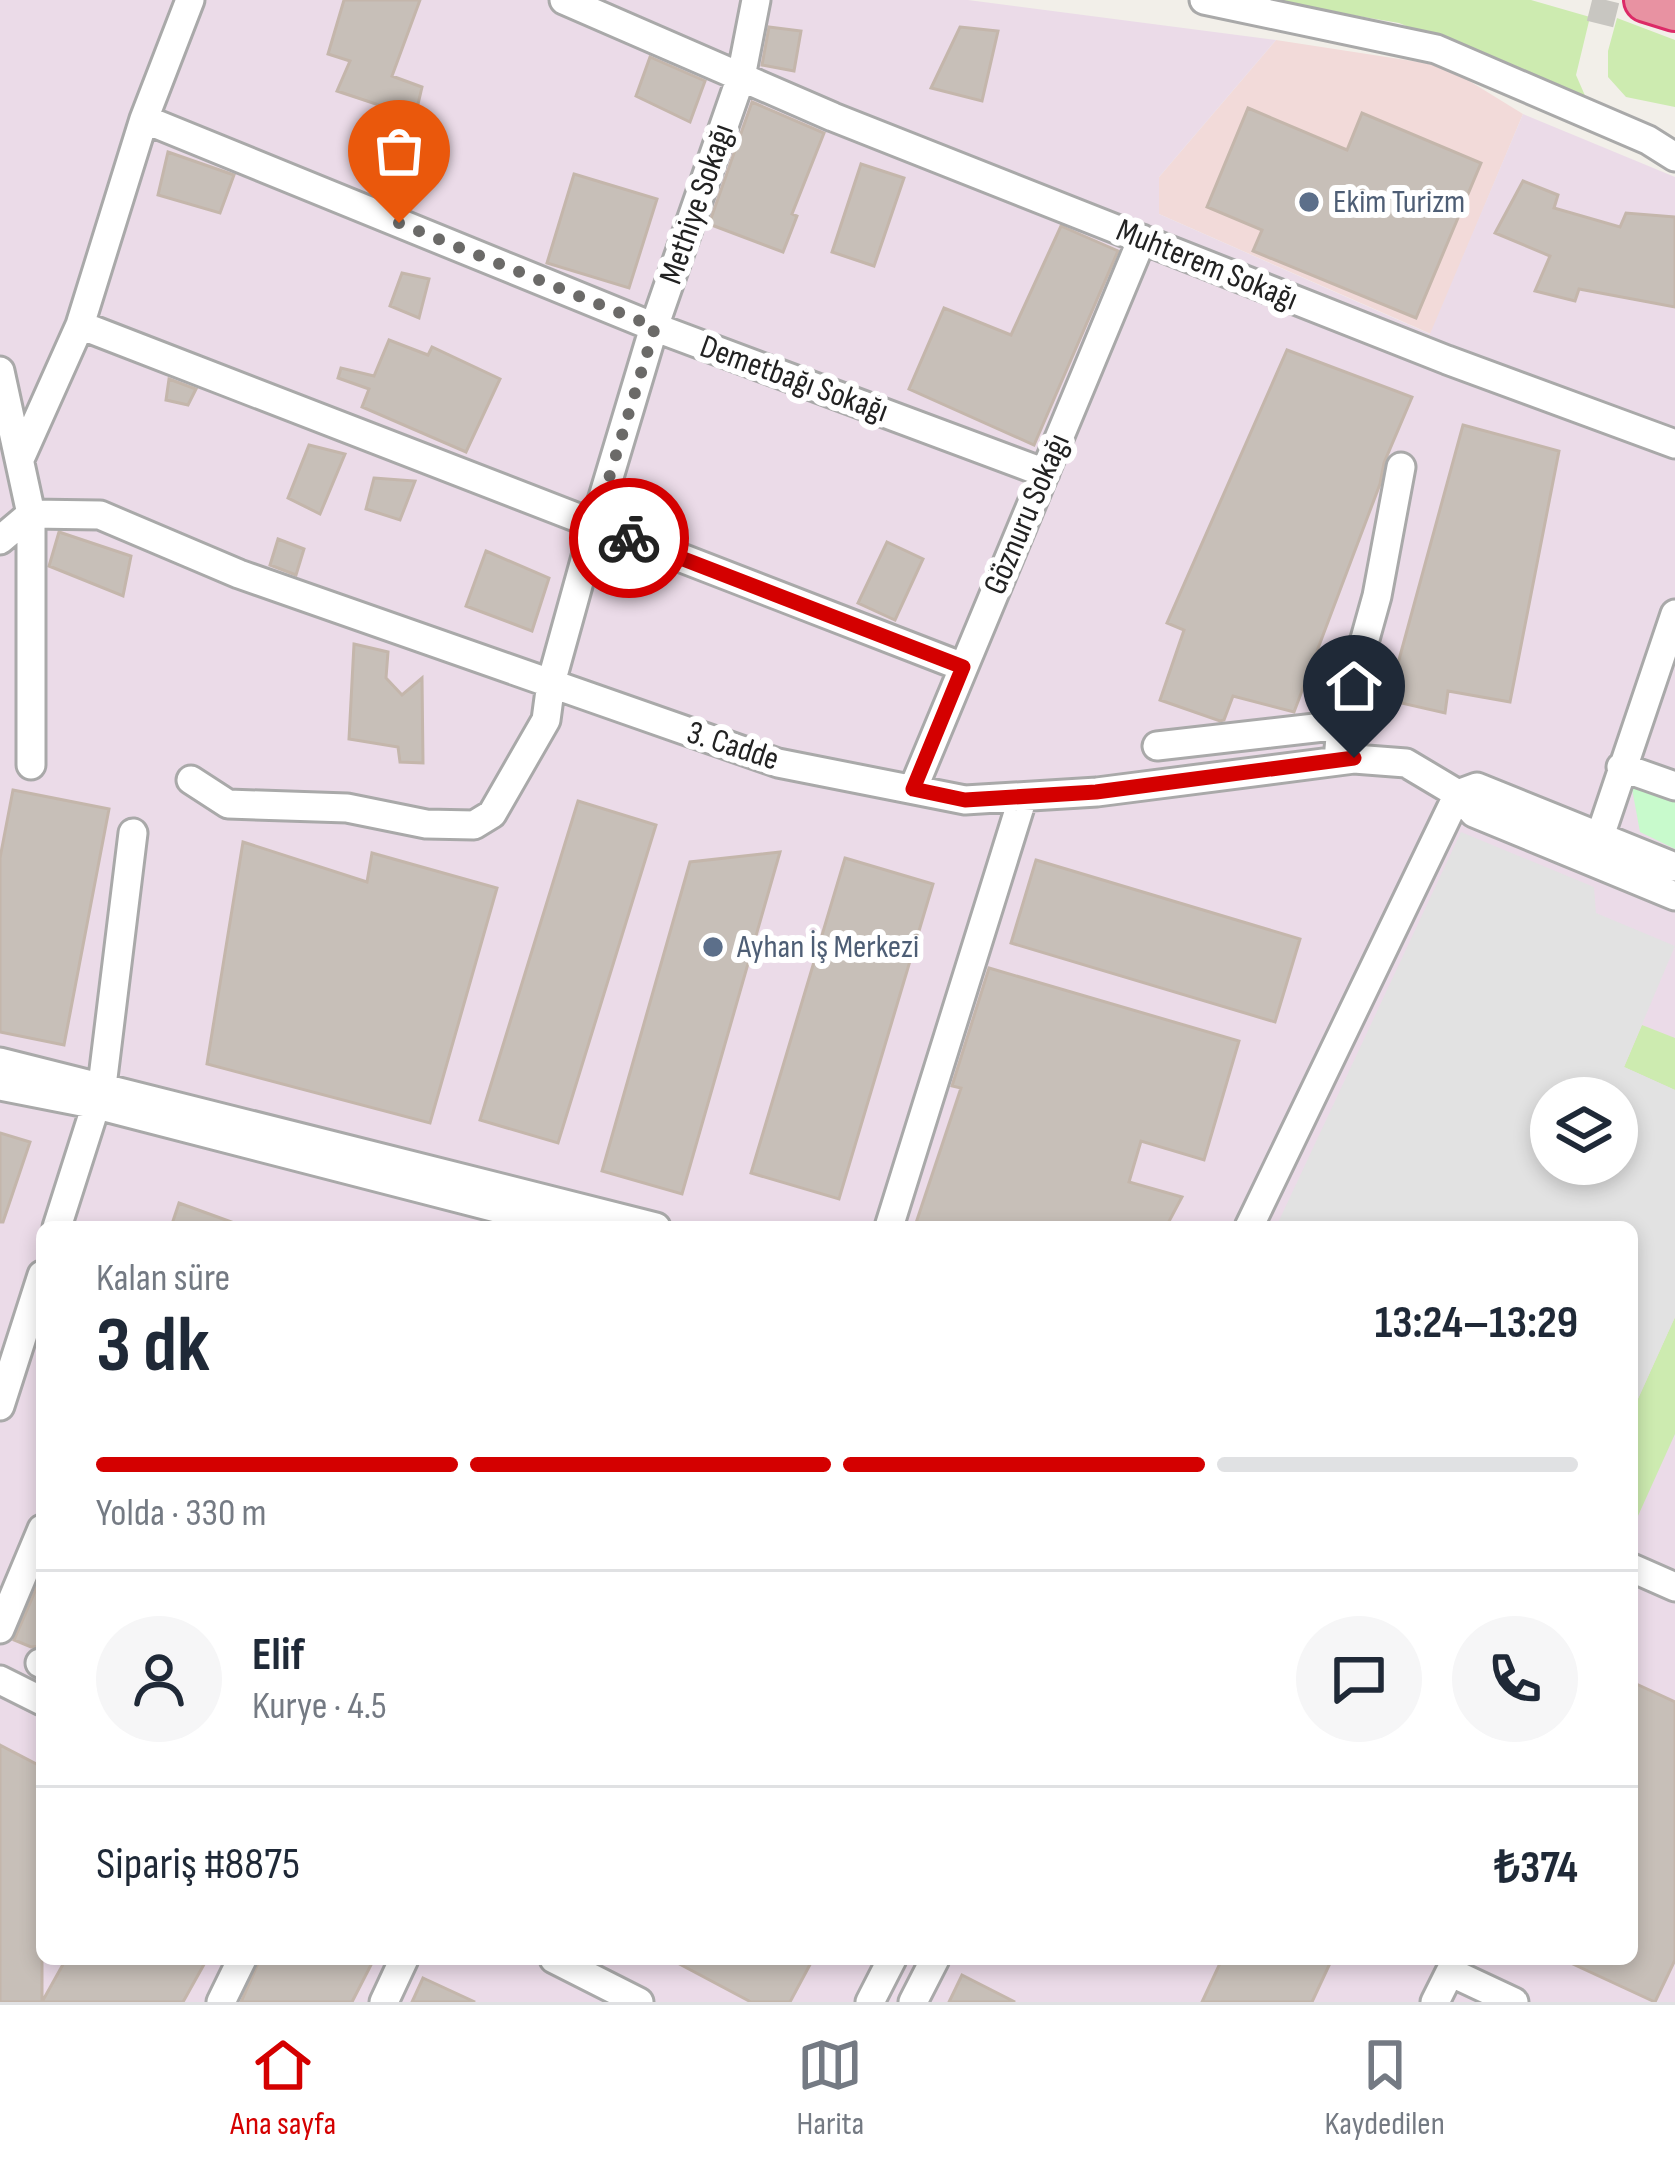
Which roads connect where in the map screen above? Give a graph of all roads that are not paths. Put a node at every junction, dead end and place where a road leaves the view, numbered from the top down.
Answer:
1 (190, 0) edge
2 (564, 0) edge
3 (756, 0) edge
4 (1204, 0) edge
5 (1646, 0) edge
6 (1675, 9) edge
7 (741, 77) junction
8 (144, 119) junction
9 (1675, 157) edge
10 (1142, 239) junction
11 (80, 325) junction
12 (655, 327) junction
13 (0, 371) edge
14 (1675, 444) edge
15 (20, 459) junction
16 (1401, 467) dead end
17 (1045, 472) junction
18 (31, 514) junction
19 (595, 524) junction
20 (0, 540) edge
21 (1675, 614) edge
22 (963, 667) junction
23 (551, 683) junction
24 (1341, 724) junction
25 (1157, 746) dead end
26 (1338, 761) junction
27 (32, 766) dead end
28 (1622, 766) junction
29 (190, 780) dead end
30 (1675, 787) edge
31 (913, 789) junction
32 (1459, 794) junction
33 (1023, 797) junction
34 (133, 833) dead end
35 (1596, 847) junction
36 (1626, 860) junction
37 (1675, 867) edge
38 (1675, 896) edge
39 (0, 1062) edge
40 (0, 1086) edge
41 (99, 1095) junction
42 (59, 1221) edge
43 (549, 1221) edge
44 (631, 1221) edge
45 (891, 1221) edge
46 (1256, 1221) edge
47 (36, 1294) edge
48 (0, 1406) edge
49 (36, 1543) edge
50 (1638, 1551) edge
51 (1675, 1567) edge
52 (1638, 1571) edge
53 (1675, 1587) edge
54 (0, 1629) edge
55 (0, 1680) edge
56 (36, 1698) edge
57 (239, 1965) edge
58 (401, 1965) edge
59 (871, 1965) edge
60 (889, 1965) edge
61 (932, 1965) edge
62 (591, 1967) edge
63 (221, 2002) edge
64 (384, 2002) edge
65 (639, 2002) edge
66 (853, 2002) edge
67 (870, 2002) edge
68 (913, 2002) edge
69 (1435, 2002) edge
70 (1514, 2002) edge

1 - 8 street
2 - 7 street, Muhterem Sokağı
3 - 7 street, Methiye Sokağı
4 - 9 street
5 - 6 highway
7 - 10 street, Muhterem Sokağı
7 - 12 street, Methiye Sokağı
8 - 11 street
8 - 12 street, Demetbağı Sokağı
10 - 14 street, Muhterem Sokağı
10 - 17 street, Göznuru Sokağı
11 - 15 street
11 - 19 street
12 - 17 street, Demetbağı Sokağı
12 - 19 street, Methiye Sokağı
13 - 15 street
15 - 18 street
16 - 24 street
17 - 22 street, Göznuru Sokağı
18 - 20 street
18 - 23 street, 3. Cadde
18 - 27 street
19 - 22 street
19 - 23 street, Methiye Sokağı
21 - 28 street
22 - 31 street, Göznuru Sokağı
23 - 29 street, Methiye Sokağı
23 - 31 street, 3. Cadde
24 - 25 street
24 - 26 street
26 - 32 street, 3. Cadde
26 - 33 street, 3. Cadde
28 - 30 street
28 - 35 street
28 - 36 street
31 - 33 street, 3. Cadde
32 - 35 street
32 - 46 street
33 - 45 street
34 - 41 street
35 - 36 street
36 - 37 street
36 - 38 street
39 - 41 street
40 - 41 street
41 - 42 street
41 - 43 street
41 - 44 street
47 - 48 street
49 - 54 street
50 - 51 street
52 - 53 street
55 - 56 street
57 - 63 street
58 - 64 street
59 - 66 street
60 - 67 street
61 - 68 street
62 - 65 street
69 - 70 street

